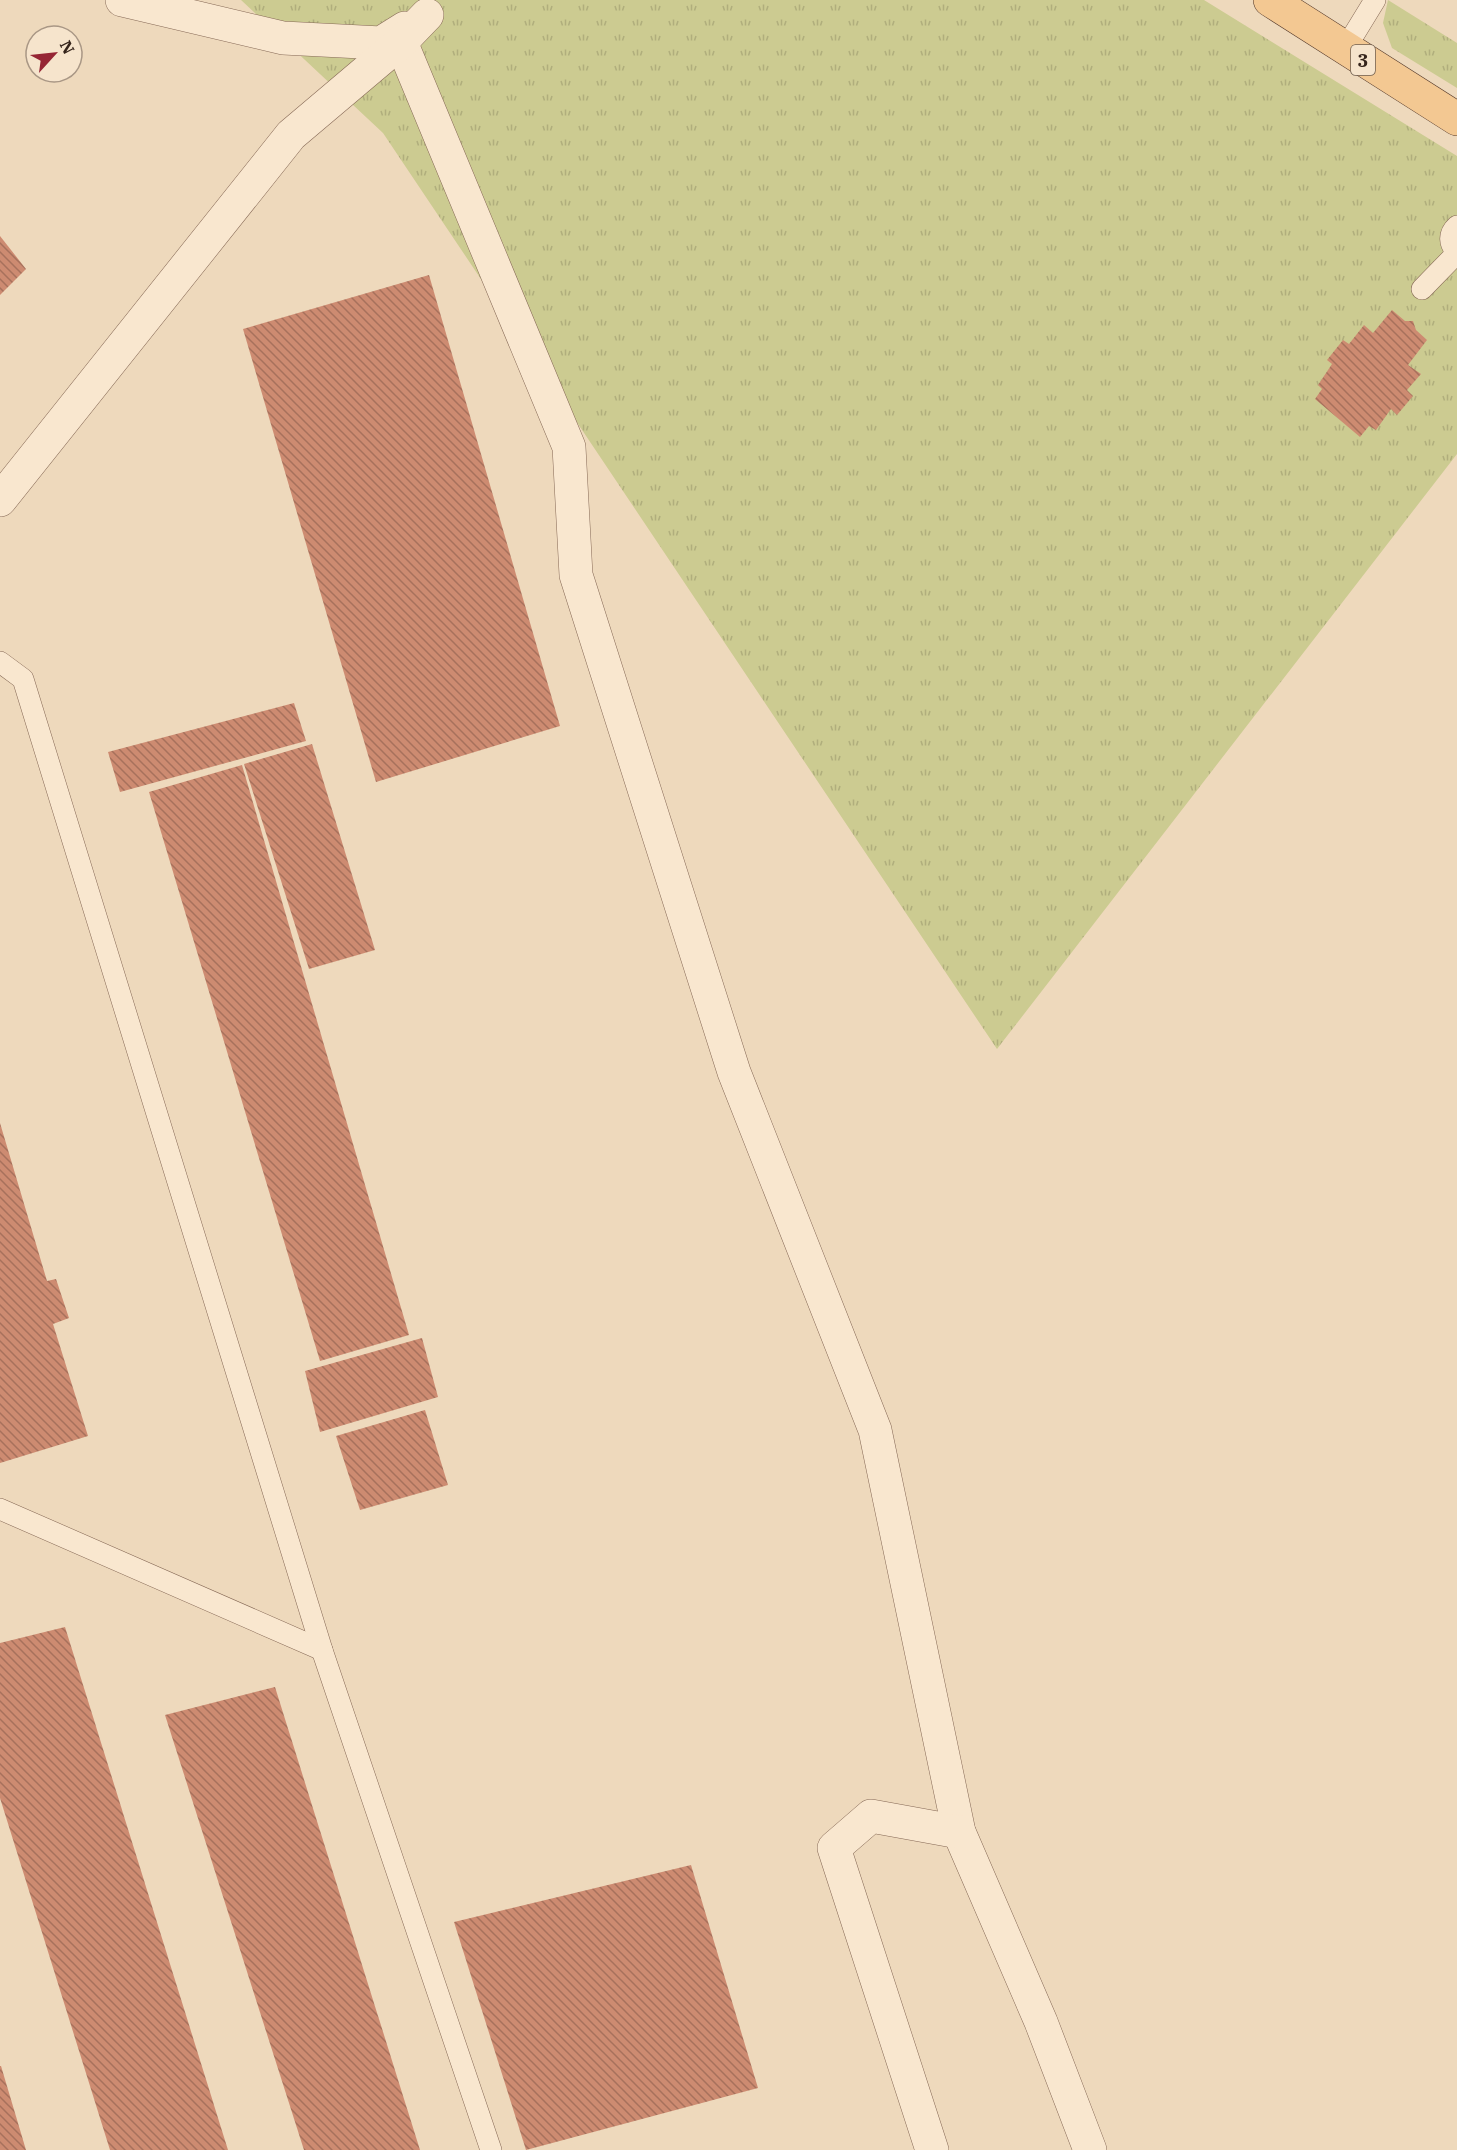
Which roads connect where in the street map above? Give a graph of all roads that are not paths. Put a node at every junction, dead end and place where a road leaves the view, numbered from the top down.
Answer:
1 (122, 0) edge
2 (1270, 0) edge
3 (1375, 0) edge
4 (429, 7) edge
5 (401, 42) junction
6 (1345, 49) junction
7 (1457, 119) edge
8 (1457, 226) edge
9 (1457, 253) edge
10 (1422, 289) dead end
11 (0, 500) edge
12 (0, 662) edge
13 (0, 1509) edge
14 (322, 1650) junction
15 (959, 1832) junction
16 (492, 2150) edge
17 (932, 2150) edge
18 (1090, 2150) edge

1 - 4 street
2 - 6 main road, 3
3 - 6 lane
4 - 5 street
5 - 11 street
5 - 15 street
6 - 7 main road, 3
8 - 9 lane
9 - 10 lane
12 - 14 lane
13 - 14 lane
14 - 16 lane
15 - 17 street
15 - 18 street

